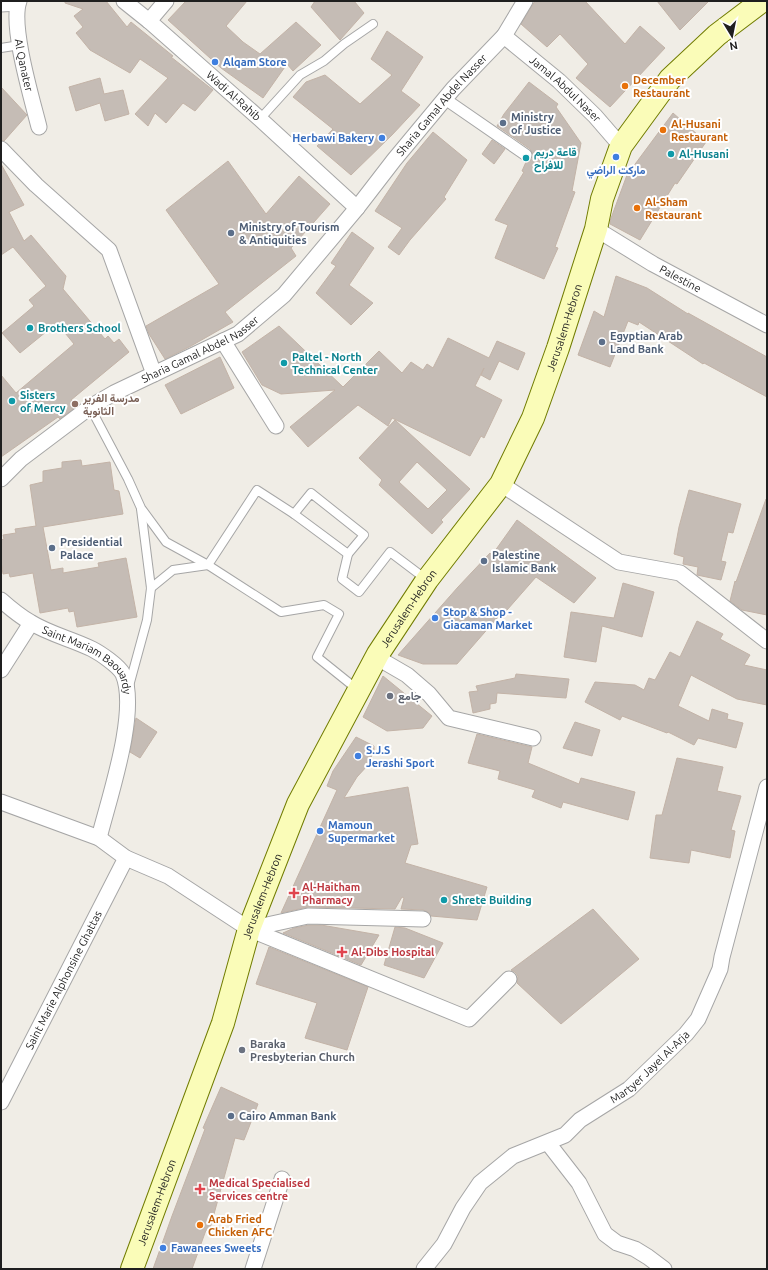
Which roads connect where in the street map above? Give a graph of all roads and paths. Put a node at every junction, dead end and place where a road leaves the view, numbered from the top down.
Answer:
1 (124, 1) edge
2 (166, 1) edge
3 (525, 1) edge
4 (762, 1) edge
5 (19, 2) edge
6 (1, 4) edge
7 (149, 21) junction
8 (374, 24) dead end
9 (504, 36) junction
10 (20, 45) junction
11 (1, 48) edge
12 (445, 99) junction
13 (260, 119) junction
14 (39, 127) dead end
15 (621, 146) junction
16 (1, 150) edge
17 (526, 155) dead end
18 (357, 208) junction
19 (596, 229) junction
20 (767, 324) edge
21 (223, 341) junction
22 (154, 374) junction
23 (90, 407) junction
24 (276, 426) dead end
25 (1, 478) edge
26 (501, 484) junction
27 (141, 508) junction
28 (294, 514) junction
29 (348, 554) junction
30 (208, 565) junction
31 (427, 580) junction
32 (151, 588) junction
33 (1, 600) edge
34 (31, 623) junction
35 (767, 641) edge
36 (376, 658) junction
37 (1, 670) edge
38 (128, 690) junction
39 (358, 690) junction
40 (533, 738) dead end
41 (767, 787) edge
42 (1, 802) edge
43 (99, 838) junction
44 (126, 858) junction
45 (423, 919) dead end
46 (249, 929) junction
47 (510, 979) dead end
48 (1, 1102) edge
49 (548, 1143) junction
50 (282, 1179) dead end
51 (132, 1269) edge
52 (253, 1269) edge
53 (424, 1269) edge
54 (664, 1269) edge

1 - 7 street, Wadi Al-Rahib
2 - 7 street
3 - 9 street, Sharia Gamal Abdel Nasser
4 - 15 main road, Jerusalem-Hebron
5 - 6 street
5 - 10 street, Al Qanater
7 - 13 street, Wadi Al-Rahib
8 - 13 lane
9 - 12 street, Sharia Gamal Abdel Nasser
9 - 15 street, Jamal Abdul Naser
10 - 11 lane
10 - 14 street, Al Qanater
12 - 17 street
12 - 18 street, Sharia Gamal Abdel Nasser
13 - 18 street, Wadi Al-Rahib
15 - 19 main road, Jerusalem-Hebron
16 - 22 street
18 - 21 street, Sharia Gamal Abdel Nasser
19 - 20 street, Palestine
19 - 26 main road, Jerusalem-Hebron
21 - 22 street, Sharia Gamal Abdel Nasser
21 - 24 street
22 - 23 street, Sharia Gamal Abdel Nasser
23 - 25 street, Sharia Gamal Abdel Nasser
23 - 27 lane
26 - 31 main road, Jerusalem-Hebron
26 - 35 street
27 - 30 lane
27 - 32 lane
28 - 29 lane
28 - 29 lane
28 - 30 lane
29 - 31 lane
30 - 32 lane
30 - 39 lane
31 - 36 main road, Jerusalem-Hebron
32 - 38 lane
33 - 34 street, Saint Mariam Baouardy
34 - 37 street
34 - 38 street, Saint Mariam Baouardy
36 - 39 main road, Jerusalem-Hebron
36 - 40 street
38 - 43 street, Saint Mariam Baouardy
39 - 46 main road, Jerusalem-Hebron
41 - 49 street, Martyer Jayel Al-Arja
42 - 43 street
43 - 44 street
44 - 46 street
44 - 48 street, Saint Marie Alphonsine Ghattas
45 - 46 street
46 - 47 street
46 - 51 main road, Jerusalem-Hebron
49 - 53 street, Martyer Jayel Al-Arja
49 - 54 street
50 - 52 street

